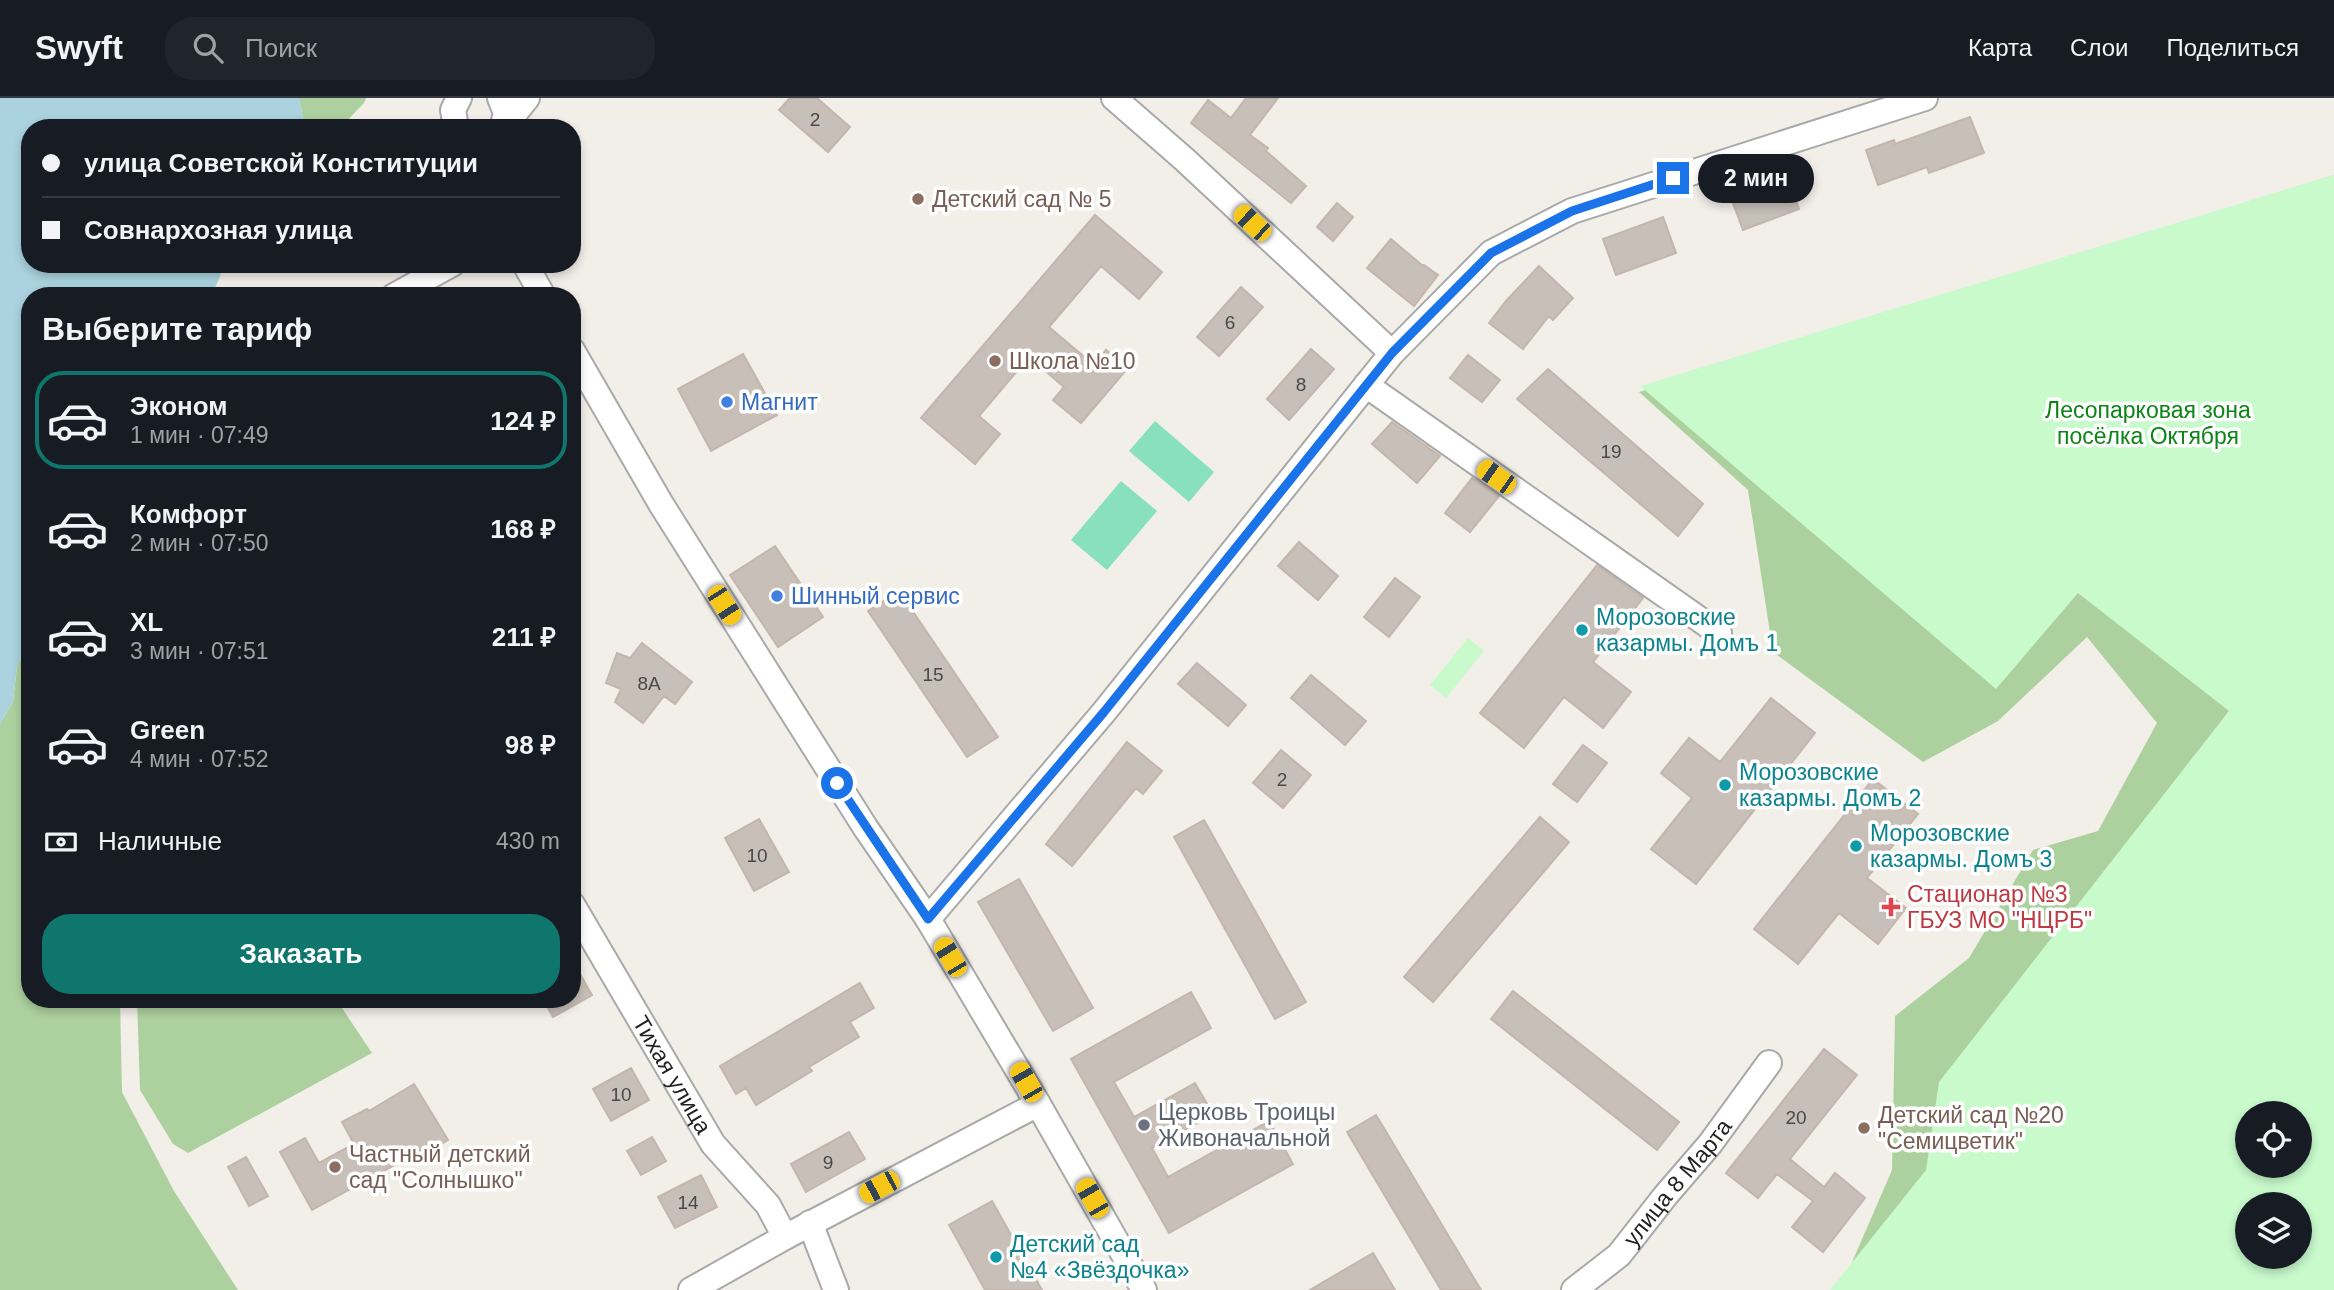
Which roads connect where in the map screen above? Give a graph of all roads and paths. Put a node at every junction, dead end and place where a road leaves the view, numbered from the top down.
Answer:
1 (500, 98) edge
2 (527, 98) edge
3 (1114, 98) edge
4 (1925, 98) edge
5 (504, 119) edge
6 (510, 119) edge
7 (436, 273) edge
8 (410, 287) edge
9 (1392, 353) junction
10 (581, 366) edge
11 (1366, 385) junction
12 (1718, 633) dead end
13 (581, 919) edge
14 (928, 919) junction
15 (1769, 1063) dead end
16 (1038, 1104) junction
17 (810, 1223) junction
18 (785, 1237) junction
19 (691, 1290) edge
20 (836, 1290) edge
21 (1144, 1290) edge
22 (1574, 1290) edge

1 - 5 street
2 - 6 street
3 - 9 street
4 - 9 street
7 - 8 street
9 - 11 street
10 - 14 street
11 - 12 street
11 - 14 street
13 - 18 street, Тихая улица
14 - 16 street
15 - 22 street, улица 8 Марта
16 - 17 street
16 - 21 street
17 - 18 street
17 - 20 street
18 - 19 street

